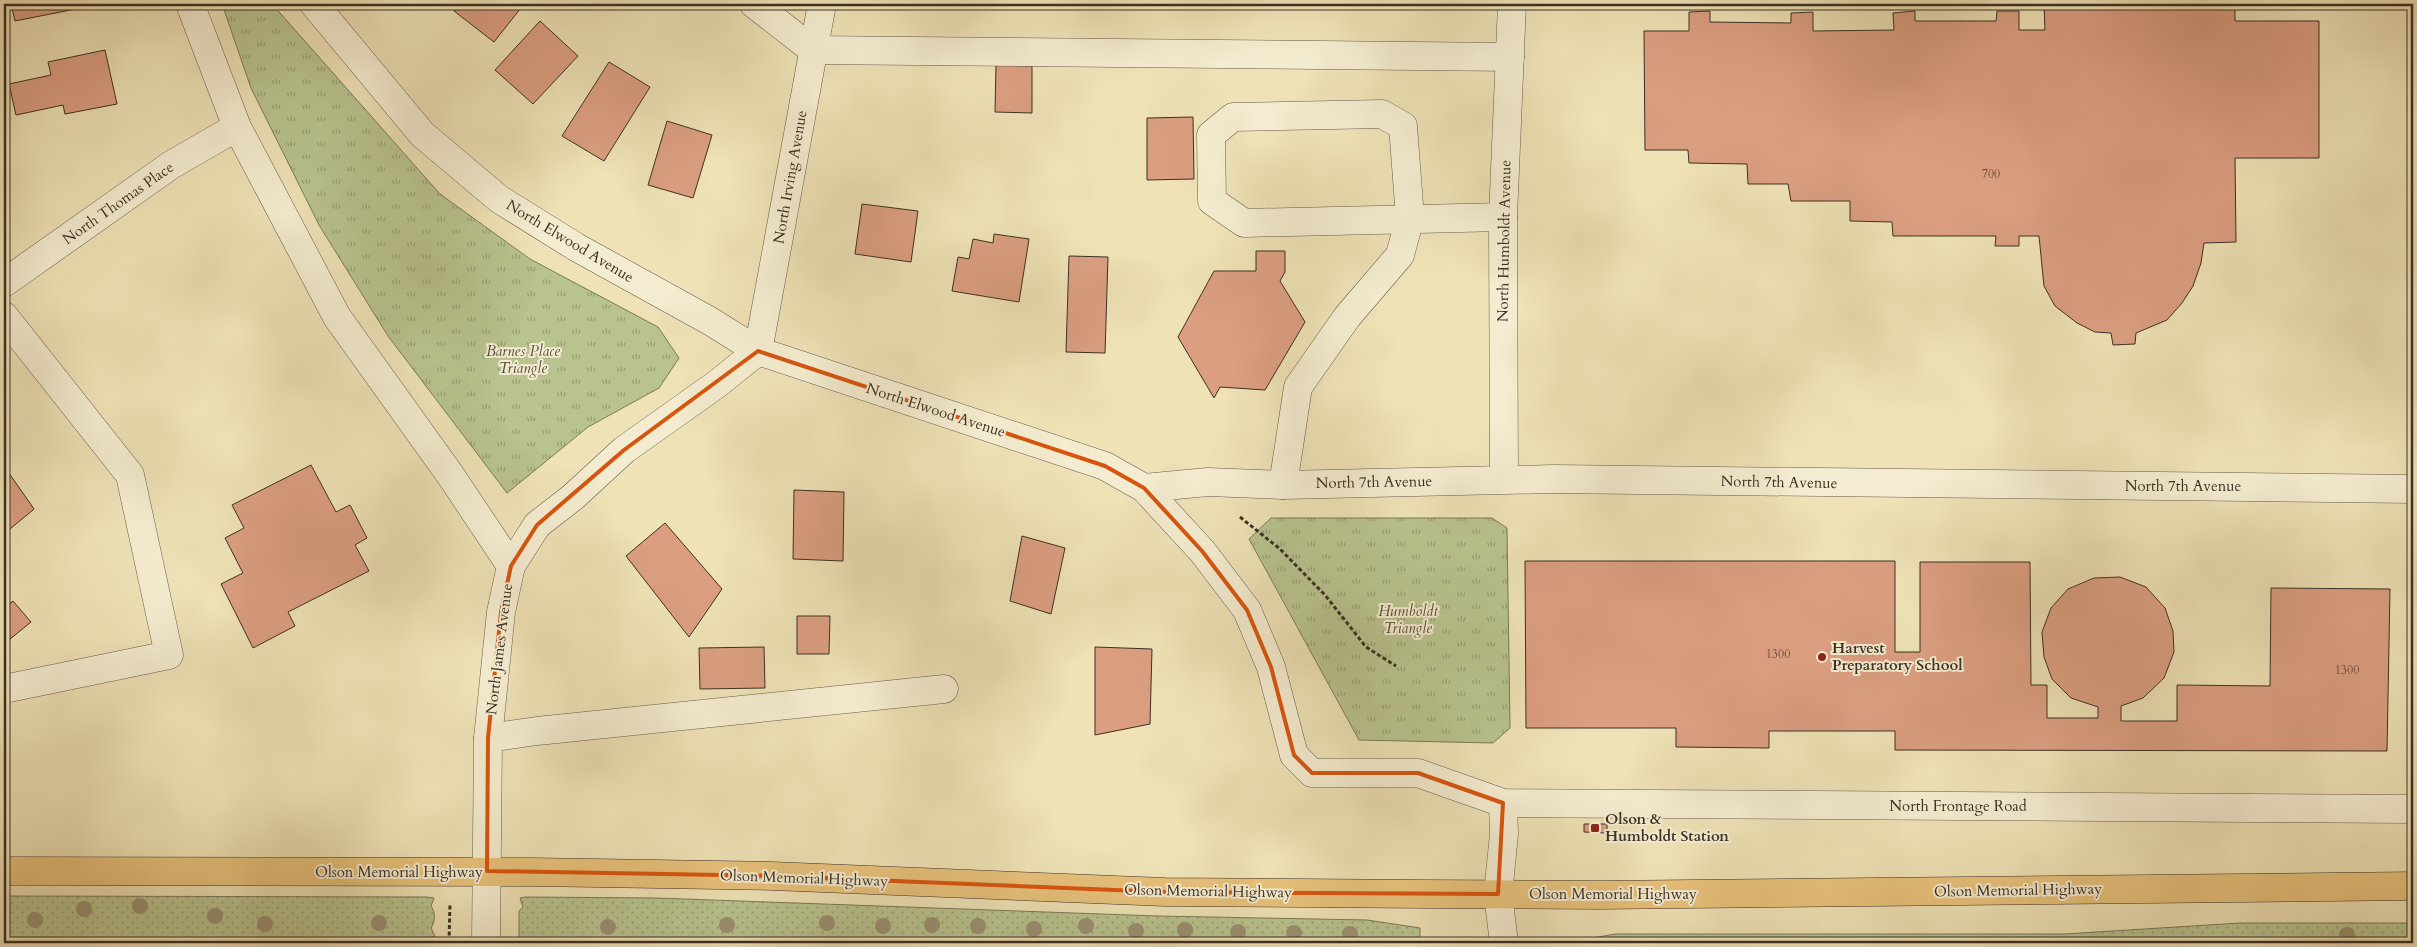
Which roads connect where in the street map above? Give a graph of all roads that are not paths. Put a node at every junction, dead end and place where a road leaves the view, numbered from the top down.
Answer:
1 (190, 4) edge
2 (314, 4) edge
3 (754, 4) edge
4 (822, 4) edge
5 (1512, 4) edge
6 (813, 50) junction
7 (1510, 57) junction
8 (236, 127) junction
9 (1502, 217) junction
10 (1410, 218) junction
11 (4, 283) edge
12 (4, 316) edge
13 (758, 351) junction
14 (1504, 479) junction
15 (1283, 485) junction
16 (1144, 488) junction
17 (2413, 489) edge
18 (511, 566) junction
19 (4, 689) edge
20 (944, 689) dead end
21 (488, 738) junction
22 (1503, 803) junction
23 (2413, 809) edge
24 (4, 871) edge
25 (487, 871) junction
26 (2413, 886) edge
27 (1498, 894) junction
28 (486, 943) edge
29 (1504, 943) edge

1 - 8 street
2 - 13 street, North Elwood Avenue
3 - 6 street
4 - 6 street, North Irving Avenue
5 - 7 street, North Humboldt Avenue
6 - 7 street
6 - 13 street, North Irving Avenue
7 - 9 street, North Humboldt Avenue
8 - 11 street, North Thomas Place
8 - 18 street
9 - 10 street
9 - 14 street, North Humboldt Avenue
10 - 10 street
10 - 15 street
12 - 19 street
13 - 16 street, North Elwood Avenue
13 - 18 street, North James Avenue
14 - 15 street, North 7th Avenue
14 - 17 street, North 7th Avenue
15 - 16 street, North 7th Avenue
16 - 22 street, North Elwood Avenue
18 - 21 street, North James Avenue
20 - 21 street
21 - 25 street, North James Avenue
22 - 23 street, North Frontage Road
22 - 27 street
24 - 25 main road, Olson Memorial Highway
25 - 27 main road, Olson Memorial Highway
25 - 28 street, North James Avenue
26 - 27 main road, Olson Memorial Highway
27 - 29 street

